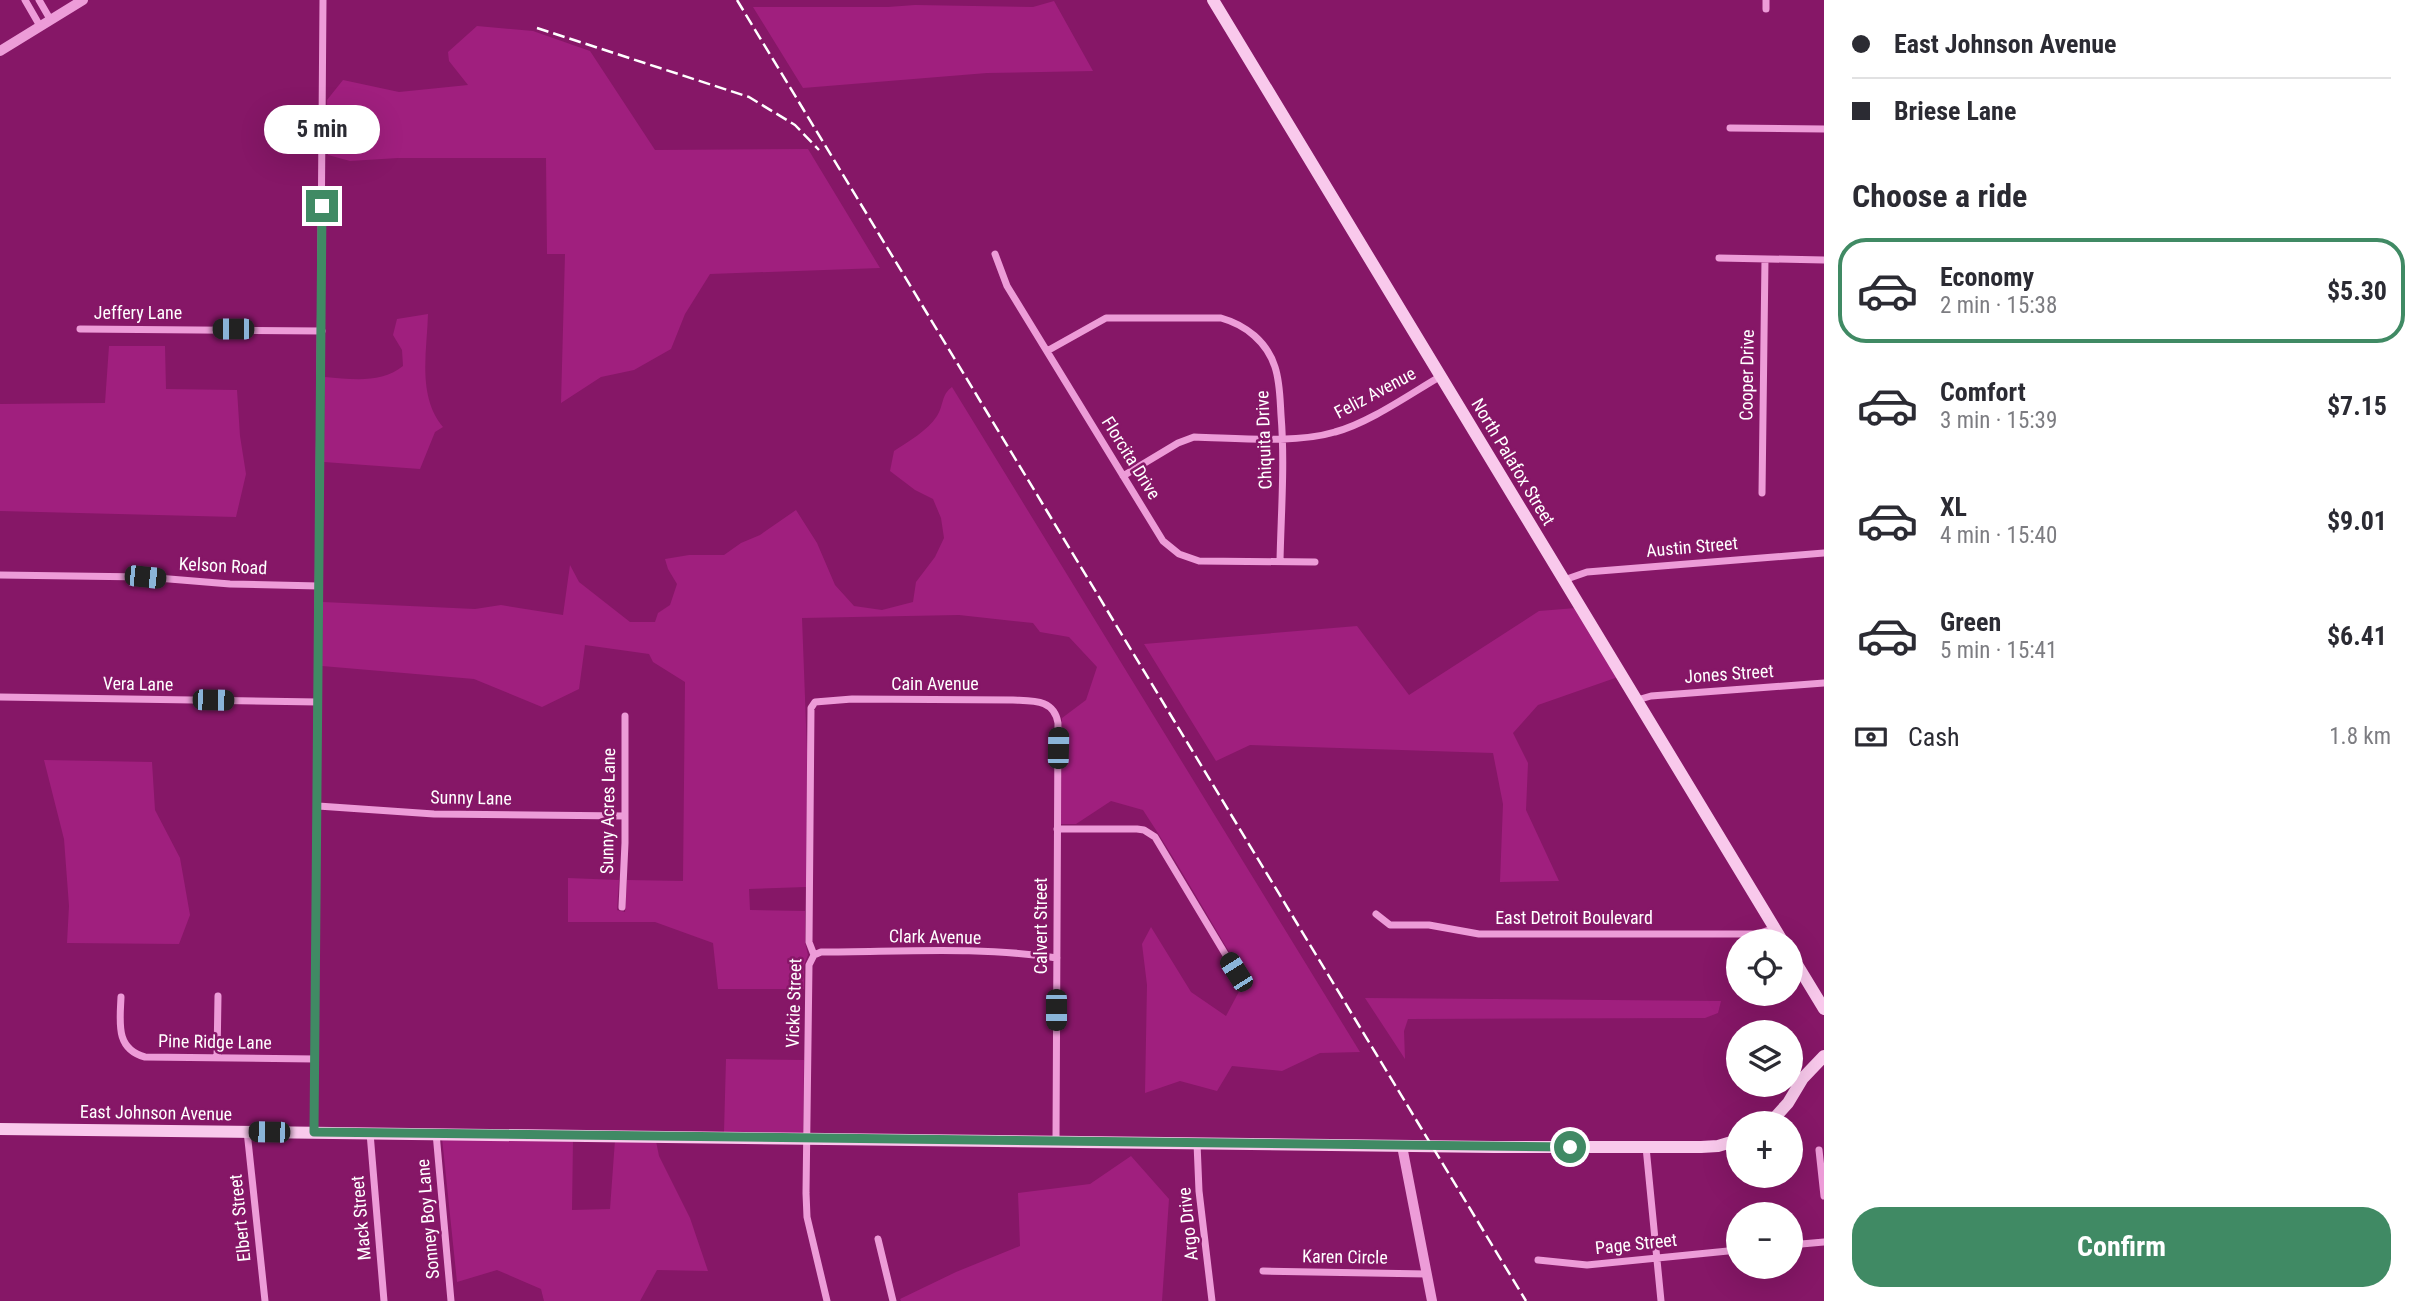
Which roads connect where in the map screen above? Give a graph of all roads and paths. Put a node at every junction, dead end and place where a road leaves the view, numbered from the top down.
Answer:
1 (25, 0) edge
2 (39, 0) edge
3 (83, 0) edge
4 (323, 0) edge
5 (1213, 0) edge
6 (1766, 0) edge
7 (1766, 9) dead end
8 (51, 19) junction
9 (40, 26) junction
10 (0, 51) edge
11 (1730, 128) dead end
12 (1824, 130) edge
13 (995, 254) dead end
14 (1719, 258) dead end
15 (1765, 259) junction
16 (1824, 260) edge
17 (80, 329) dead end
18 (322, 331) junction
19 (1047, 351) junction
20 (1441, 376) junction
21 (1283, 438) junction
22 (1123, 476) junction
23 (1762, 493) dead end
24 (1824, 553) edge
25 (1280, 561) junction
26 (1315, 562) dead end
27 (0, 575) edge
28 (1564, 580) junction
29 (319, 586) junction
30 (1824, 683) edge
31 (0, 697) edge
32 (1637, 700) junction
33 (318, 702) junction
34 (813, 704) joint
35 (1054, 711) joint
36 (625, 716) dead end
37 (317, 806) junction
38 (625, 816) junction
39 (1057, 829) junction
40 (622, 907) dead end
41 (1376, 914) dead end
42 (1775, 928) joint
43 (814, 956) junction
44 (1057, 958) junction
45 (1236, 972) dead end
46 (1803, 974) edge
47 (218, 996) dead end
48 (121, 997) dead end
49 (1824, 1009) edge
50 (1824, 1056) edge
51 (217, 1058) junction
52 (315, 1059) junction
53 (1781, 1111) edge
54 (0, 1129) edge
55 (247, 1131) junction
56 (314, 1132) junction
57 (370, 1133) junction
58 (436, 1133) junction
59 (807, 1138) junction
60 (1056, 1141) junction
61 (1197, 1143) junction
62 (1726, 1144) edge
63 (1402, 1146) junction
64 (1646, 1147) junction
65 (1819, 1150) dead end
66 (1824, 1196) edge
67 (878, 1239) dead end
68 (1824, 1242) edge
69 (1803, 1244) edge
70 (1726, 1251) edge
71 (1657, 1257) junction
72 (1538, 1260) dead end
73 (1263, 1271) dead end
74 (1427, 1274) junction
75 (265, 1301) edge
76 (384, 1301) edge
77 (451, 1301) edge
78 (827, 1301) edge
79 (893, 1301) edge
80 (1212, 1301) edge
81 (1432, 1301) edge
82 (1661, 1301) edge

1 - 9 street
2 - 8 street
3 - 8 street
4 - 18 street
5 - 20 main road, North Palafox Street
6 - 7 street
8 - 9 street
9 - 10 street
11 - 12 street
13 - 19 street, Florcita Drive
14 - 15 street
15 - 16 street
15 - 23 street, Cooper Drive
17 - 18 street, Jeffery Lane
18 - 29 street
19 - 21 street, Chiquita Drive
19 - 22 street, Florcita Drive
20 - 21 street, Feliz Avenue
20 - 28 main road, North Palafox Street
21 - 22 street, Feliz Avenue
21 - 25 street, Chiquita Drive
22 - 25 street, Florcita Drive
24 - 28 street, Austin Street
25 - 26 street, Florcita Drive
27 - 29 street, Kelson Road
28 - 32 main road, North Palafox Street
29 - 33 street
30 - 32 street, Jones Street
31 - 33 street, Vera Lane
32 - 42 main road, North Palafox Street
33 - 37 street
34 - 35 street, Cain Avenue
34 - 43 street, Vickie Street
35 - 39 street, Calvert Street
36 - 38 street, Sunny Acres Lane
37 - 38 street, Sunny Lane
37 - 52 street
38 - 40 street, Sunny Acres Lane
39 - 44 street, Calvert Street
39 - 45 street
41 - 42 street, East Detroit Boulevard
43 - 44 street, Clark Avenue
43 - 59 street, Vickie Street
44 - 60 street, Calvert Street
46 - 49 main road
47 - 51 street
48 - 51 street, Pine Ridge Lane
50 - 53 main road
51 - 52 street, Pine Ridge Lane
52 - 56 street
54 - 55 main road, East Johnson Avenue
55 - 56 main road, East Johnson Avenue
55 - 75 street, Elbert Street
56 - 57 main road, East Johnson Avenue
57 - 58 main road, East Johnson Avenue
57 - 76 street, Mack Street
58 - 59 main road, East Johnson Avenue
58 - 77 street, Sonney Boy Lane
59 - 60 main road, East Johnson Avenue
59 - 78 street, Vickie Street
60 - 61 main road, East Johnson Avenue
61 - 63 main road, East Johnson Avenue
61 - 80 street, Argo Drive
62 - 64 main road, East Johnson Avenue
63 - 64 main road, East Johnson Avenue
63 - 74 street
64 - 71 street
65 - 66 street
67 - 79 street
68 - 69 street
70 - 71 street, Page Street
71 - 72 street, Page Street
71 - 82 street
73 - 74 street, Karen Circle
74 - 81 street

